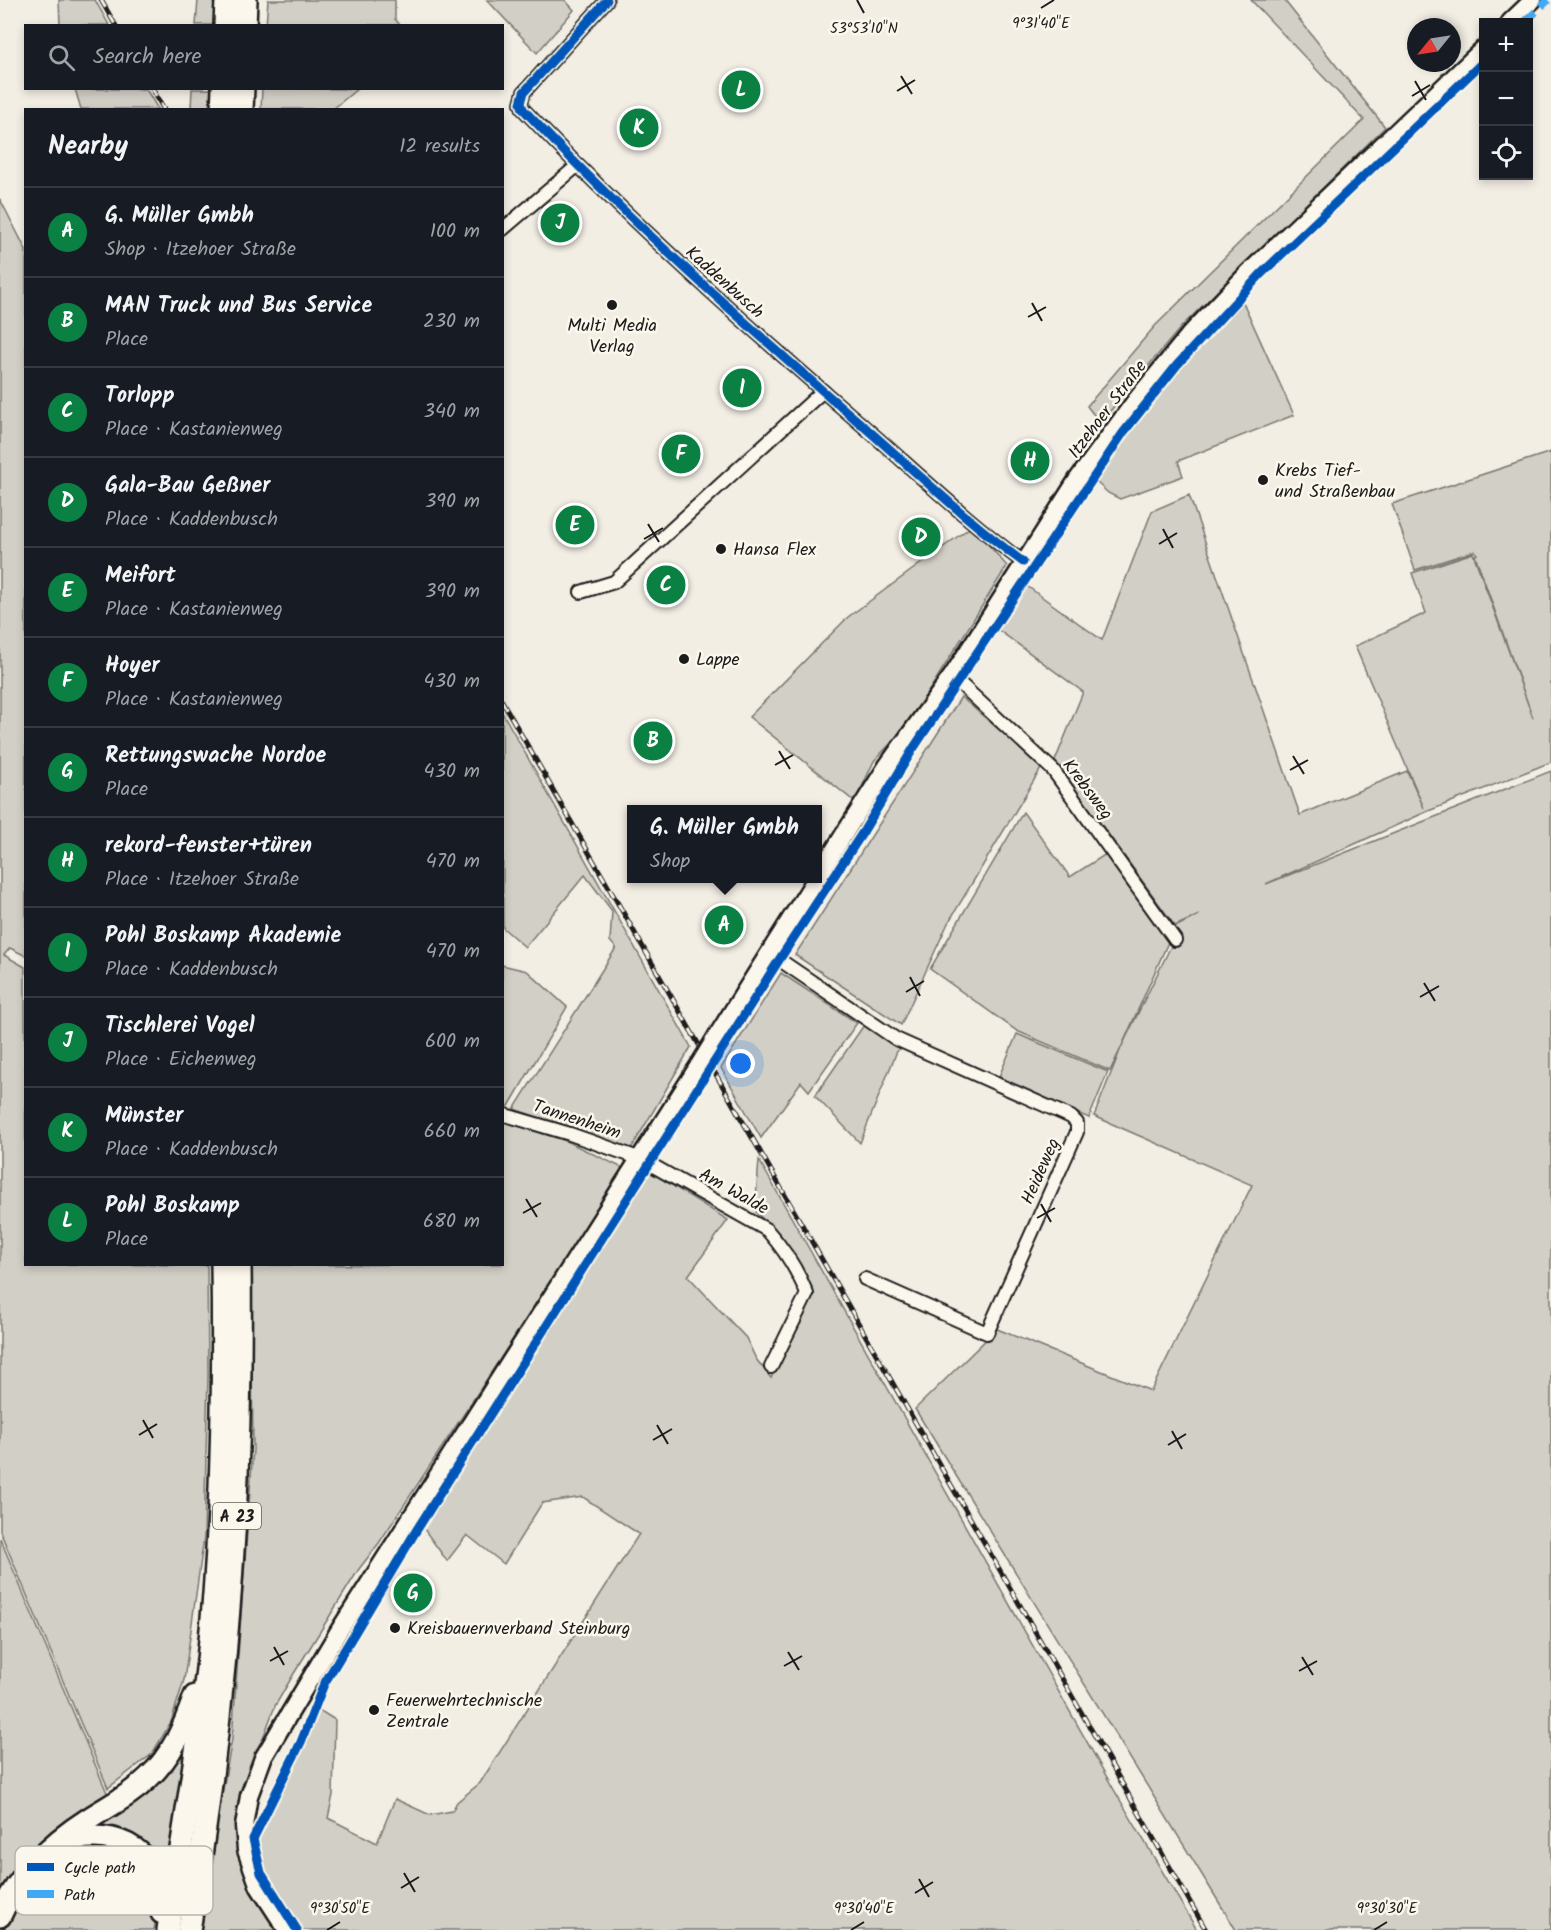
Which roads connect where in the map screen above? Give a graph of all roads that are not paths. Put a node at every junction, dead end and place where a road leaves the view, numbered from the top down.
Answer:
1 (226, 0) edge
2 (246, 0) edge
3 (607, 0) edge
4 (1533, 0) edge
5 (1514, 18) edge
6 (225, 24) edge
7 (245, 24) edge
8 (1479, 53) edge
9 (223, 90) edge
10 (243, 90) edge
11 (222, 108) edge
12 (242, 108) edge
13 (577, 166) junction
14 (504, 228) edge
15 (823, 391) junction
16 (1023, 562) junction
17 (581, 592) dead end
18 (952, 676) junction
19 (822, 871) edge
20 (815, 883) edge
21 (1175, 940) dead end
22 (771, 954) junction
23 (504, 1115) edge
24 (641, 1159) junction
25 (222, 1266) edge
26 (240, 1266) edge
27 (865, 1280) dead end
28 (771, 1367) dead end
29 (208, 1659) junction
30 (54, 1846) edge
31 (56, 1846) edge
32 (128, 1846) edge
33 (181, 1846) edge
34 (201, 1846) edge
35 (15, 1889) edge
36 (162, 1915) edge
37 (170, 1915) edge
38 (191, 1915) edge
39 (0, 1916) edge
40 (161, 1930) edge
41 (168, 1930) edge
42 (189, 1930) edge
43 (287, 1930) edge

1 - 6 highway
2 - 7 highway
3 - 13 street, Kaddenbusch
4 - 5 main road
8 - 16 main road, Itzehoer Straße
9 - 11 highway
10 - 12 highway
13 - 14 street
13 - 15 street, Kaddenbusch
15 - 16 street, Kaddenbusch
15 - 17 street
16 - 18 main road, Itzehoer Straße
18 - 19 main road, Itzehoer Straße
18 - 21 street, Krebsweg
20 - 22 main road, Itzehoer Straße
22 - 24 main road, Itzehoer Straße, bridge
22 - 27 street, Heideweg
23 - 24 street, Tannenheim
24 - 28 street, Am Walde
24 - 43 main road, Itzehoer Straße
25 - 29 highway, A 23
26 - 34 highway, A 23
29 - 30 highway
29 - 33 highway, A 23
31 - 32 highway
35 - 39 highway
36 - 40 highway
37 - 41 highway, A 23
38 - 42 highway, A 23

